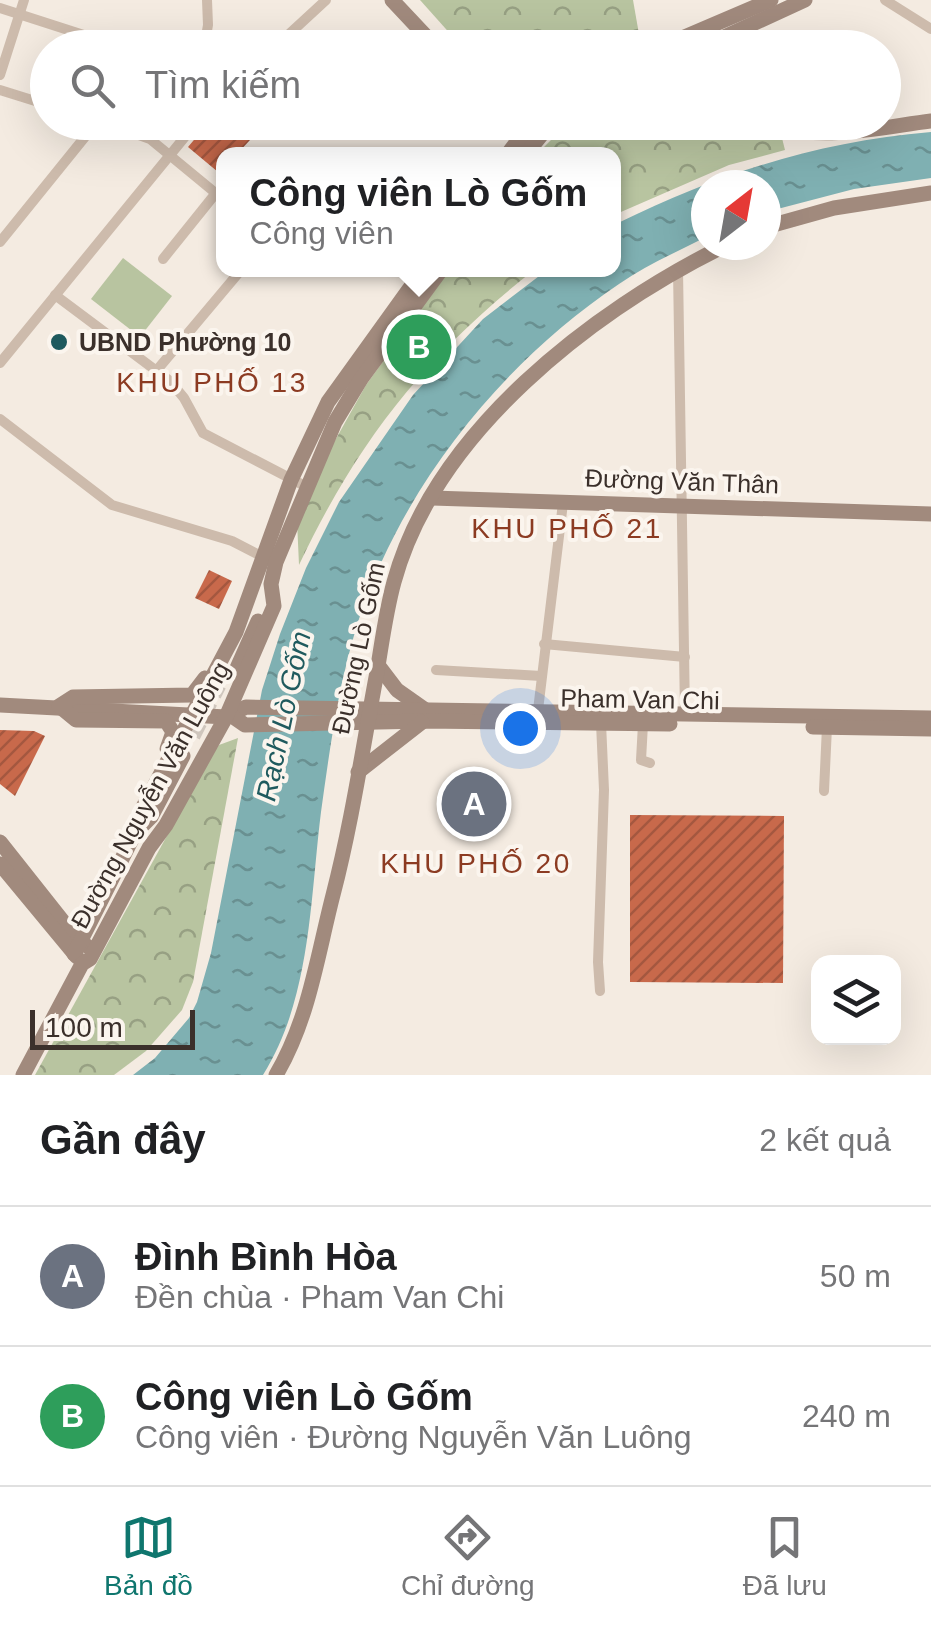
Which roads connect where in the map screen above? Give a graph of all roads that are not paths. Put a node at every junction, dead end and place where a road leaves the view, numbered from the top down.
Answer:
1 (24, 0) edge
2 (206, 0) edge
3 (326, 0) edge
4 (392, 0) edge
5 (771, 0) edge
6 (805, 0) edge
7 (884, 0) edge
8 (0, 8) edge
9 (20, 14) junction
10 (931, 29) edge
11 (69, 30) edge
12 (207, 30) edge
13 (294, 30) edge
14 (420, 30) edge
15 (718, 30) edge
16 (729, 30) edge
17 (0, 75) edge
18 (0, 90) edge
19 (30, 99) edge
20 (931, 122) edge
21 (901, 125) edge
22 (85, 140) edge
23 (149, 140) edge
24 (181, 140) edge
25 (170, 153) junction
26 (216, 193) edge
27 (931, 193) edge
28 (216, 200) edge
29 (781, 224) edge
30 (0, 242) edge
31 (162, 259) dead end
32 (697, 260) edge
33 (678, 270) junction
34 (235, 277) edge
35 (424, 277) edge
36 (55, 294) junction
37 (0, 364) edge
38 (157, 370) junction
39 (0, 419) edge
40 (298, 483) junction
41 (432, 498) junction
42 (563, 502) junction
43 (683, 508) junction
44 (931, 514) edge
45 (263, 556) junction
46 (264, 580) junction
47 (544, 644) junction
48 (685, 657) junction
49 (378, 664) junction
50 (436, 670) dead end
51 (541, 676) junction
52 (223, 688) tunnel mouth
53 (0, 705) edge
54 (59, 706) junction
55 (538, 710) junction
56 (194, 715) junction
57 (424, 715) junction
58 (237, 716) junction
59 (360, 716) junction
60 (931, 718) edge
61 (685, 719) junction
62 (601, 724) junction
63 (643, 724) junction
64 (826, 727) junction
65 (931, 730) edge
66 (650, 763) dead end
67 (358, 772) junction
68 (824, 791) dead end
69 (135, 833) junction
70 (0, 842) edge
71 (149, 848) junction
72 (0, 864) edge
73 (82, 952) junction
74 (600, 990) dead end
75 (23, 1075) edge
76 (276, 1075) edge

1 - 9 street
2 - 12 street
3 - 13 street
4 - 14 main road
5 - 15 main road
6 - 16 main road
7 - 10 street
8 - 9 street
9 - 11 street
9 - 17 street
18 - 19 street
20 - 21 main road
22 - 30 street
23 - 25 street
24 - 25 street
25 - 26 street
25 - 36 street
27 - 29 main road
28 - 31 street
32 - 33 main road, Đường Lò Gốm
33 - 41 main road, Đường Lò Gốm
33 - 43 street
34 - 38 street
35 - 40 main road, Đường Nguyễn Văn Luông
36 - 37 street
36 - 38 street
38 - 40 street
39 - 45 street
40 - 45 main road, Đường Nguyễn Văn Luông
40 - 46 main road, Đường Nguyễn Văn Luông
41 - 42 main road, Đường Văn Thân
41 - 49 main road, Đường Lò Gốm
42 - 43 main road, Đường Văn Thân
42 - 47 street
43 - 44 main road, Đường Văn Thân
43 - 48 street
45 - 46 main road, Đường Nguyễn Văn Luông
46 - 52 main road
46 - 54 main road
46 - 56 main road, Đường Nguyễn Văn Luông
46 - 58 main road, Đường Nguyễn Văn Luông
47 - 48 street
47 - 51 street
48 - 61 street
49 - 57 main road
49 - 59 main road, Đường Lò Gốm
50 - 51 street
51 - 55 street
53 - 54 main road, Pham Van Chi
54 - 56 main road, Pham Van Chi
54 - 69 main road
55 - 57 main road, Pham Van Chi
55 - 61 main road, Pham Van Chi
56 - 58 main road, Pham Van Chi
56 - 69 main road, Đường Nguyễn Văn Luông
57 - 59 main road, Pham Van Chi
57 - 62 main road, Pham Van Chi
57 - 67 main road
58 - 59 main road, Pham Van Chi
58 - 71 main road, Đường Nguyễn Văn Luông
59 - 67 main road, Đường Lò Gốm
60 - 61 main road, Pham Van Chi
61 - 63 main road, Pham Van Chi
61 - 64 main road, Pham Van Chi
62 - 63 main road, Pham Van Chi
62 - 74 street
63 - 66 street
64 - 65 main road, Pham Van Chi
64 - 68 street
67 - 76 main road, Đường Lò Gốm
69 - 71 main road
69 - 73 main road, Đường Nguyễn Văn Luông
70 - 73 main road
71 - 73 main road, Đường Nguyễn Văn Luông
72 - 73 main road
73 - 75 main road, Đường Nguyễn Văn Luông

